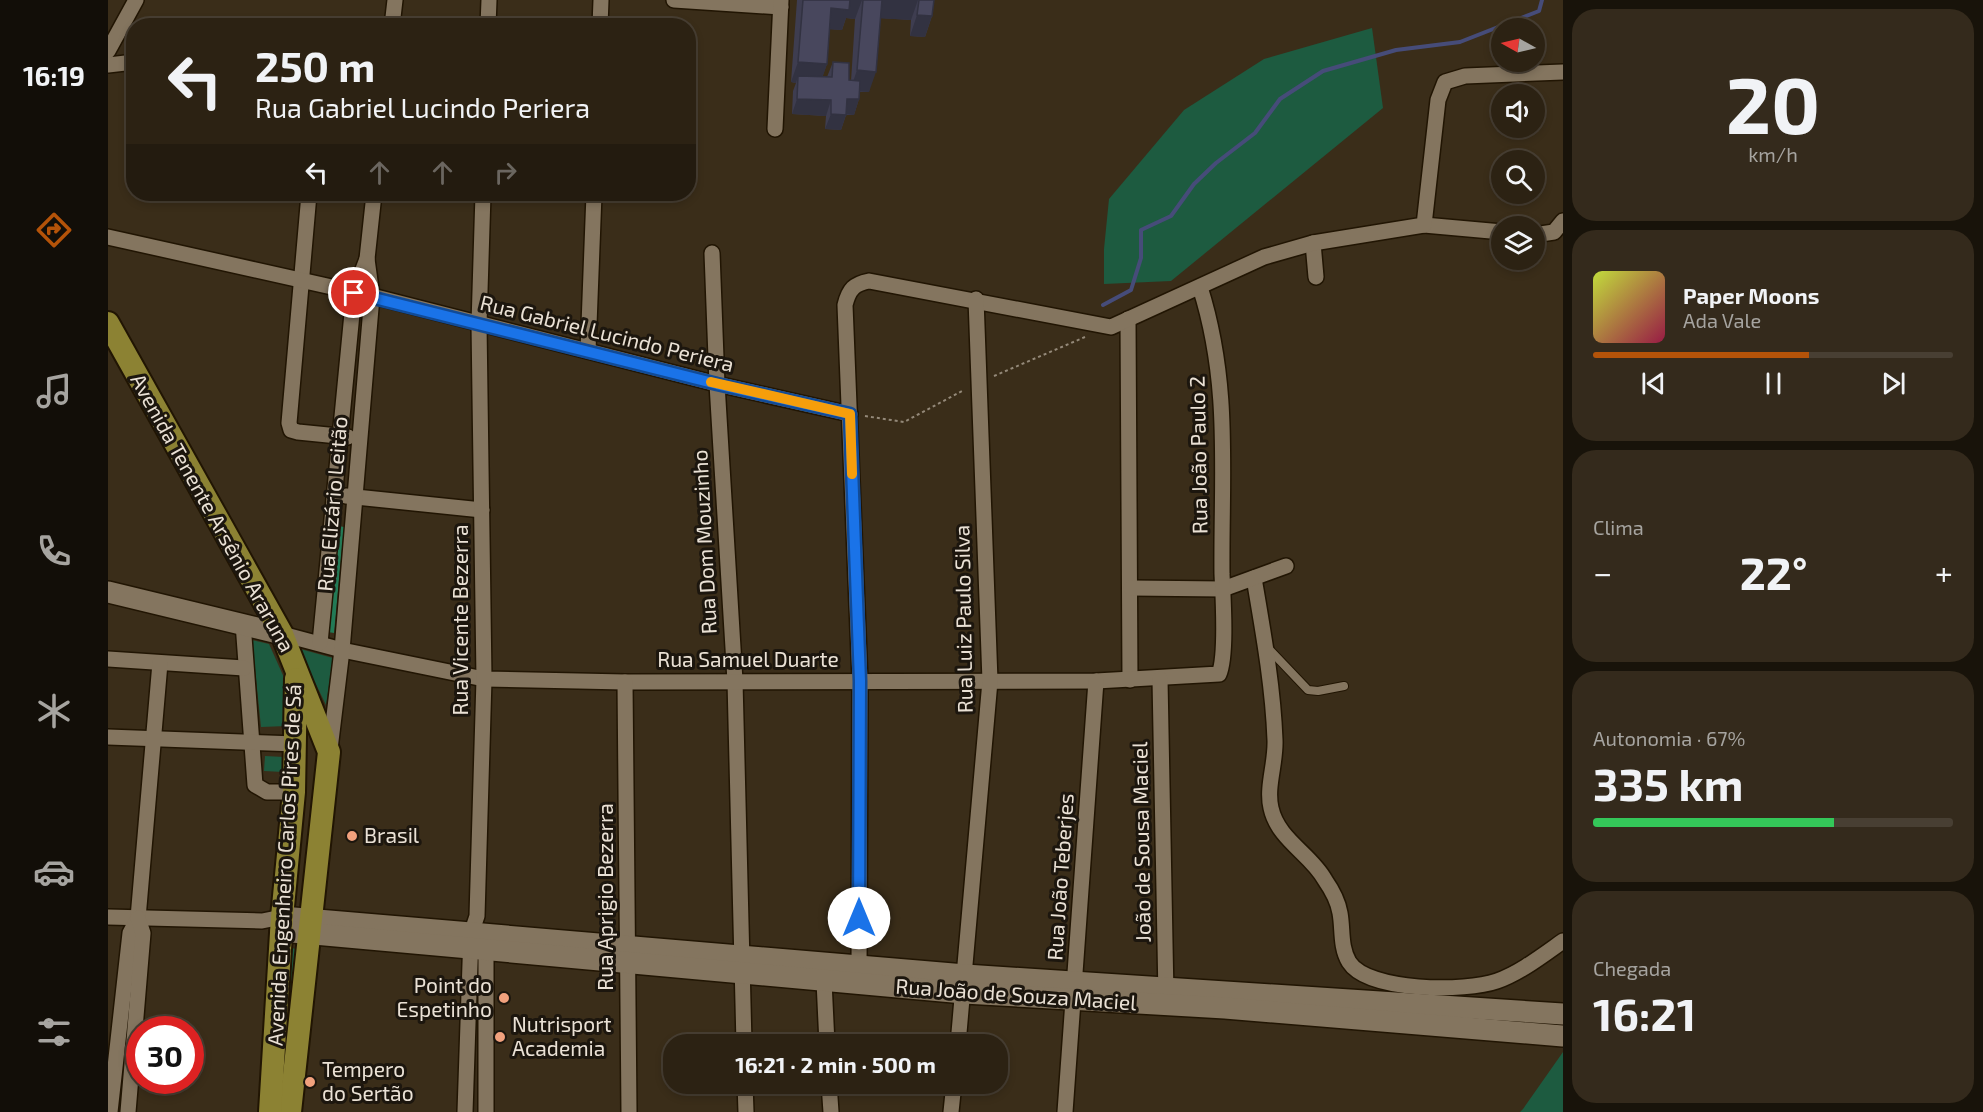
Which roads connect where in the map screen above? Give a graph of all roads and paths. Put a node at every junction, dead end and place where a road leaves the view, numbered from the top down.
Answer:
1 (136, 0) edge
2 (395, 0) edge
3 (489, 0) edge
4 (601, 0) edge
5 (674, 0) edge
6 (781, 3) edge
7 (126, 18) edge
8 (126, 18) edge
9 (389, 18) edge
10 (488, 18) edge
11 (600, 18) edge
12 (108, 51) edge
13 (126, 63) edge
14 (108, 65) edge
15 (1563, 72) edge
16 (775, 129) dead end
17 (308, 201) edge
18 (373, 201) edge
19 (483, 201) edge
20 (594, 201) edge
21 (1424, 225) junction
22 (1491, 231) edge
23 (108, 237) edge
24 (1313, 243) junction
25 (712, 253) dead end
26 (367, 260) junction
27 (1316, 277) dead end
28 (302, 281) junction
29 (1200, 287) junction
30 (354, 293) junction
31 (372, 296) junction
32 (976, 299) junction
33 (1128, 319) junction
34 (108, 323) edge
35 (479, 324) junction
36 (588, 351) junction
37 (717, 384) junction
38 (850, 414) junction
39 (339, 436) junction
40 (360, 438) junction
41 (334, 495) junction
42 (356, 497) junction
43 (482, 510) junction
44 (1286, 566) dead end
45 (1254, 578) junction
46 (1131, 588) junction
47 (1222, 589) junction
48 (108, 592) edge
49 (243, 623) junction
50 (282, 634) junction
51 (320, 644) junction
52 (1265, 645) junction
53 (342, 650) junction
54 (108, 659) edge
55 (160, 663) junction
56 (244, 668) junction
57 (296, 672) junction
58 (1219, 674) joint
59 (484, 679) junction
60 (1160, 679) junction
61 (1130, 680) junction
62 (735, 681) junction
63 (860, 681) junction
64 (990, 681) junction
65 (1096, 681) junction
66 (625, 682) junction
67 (1344, 686) dead end
68 (108, 737) edge
69 (155, 737) junction
70 (250, 743) junction
71 (296, 744) junction
72 (329, 752) junction
73 (294, 792) junction
74 (108, 917) edge
75 (138, 918) junction
76 (275, 923) junction
77 (309, 926) junction
78 (478, 938) junction
79 (1563, 941) edge
80 (628, 955) junction
81 (741, 964) junction
82 (859, 974) junction
83 (824, 981) junction
84 (964, 984) junction
85 (1074, 990) junction
86 (1166, 995) junction
87 (1563, 1014) edge
88 (744, 1034) edge
89 (827, 1034) edge
90 (959, 1034) edge
91 (1563, 1036) edge
92 (745, 1094) edge
93 (830, 1094) edge
94 (953, 1094) edge
95 (110, 1112) edge
96 (128, 1112) edge
97 (270, 1112) edge
98 (290, 1112) edge
99 (465, 1112) edge
100 (486, 1112) edge
101 (629, 1112) edge
102 (746, 1112) edge
103 (831, 1112) edge
104 (951, 1112) edge
105 (1065, 1112) edge

1 - 7 street
2 - 9 street
3 - 10 street
4 - 11 street
5 - 6 street
6 - 16 street
8 - 12 street
13 - 14 street
15 - 21 street
17 - 28 street
18 - 26 street
19 - 35 street, Rua Vicente Bezerra
20 - 36 street
21 - 22 street
21 - 24 street
23 - 28 street, Rua Gabriel Lucindo Periera
24 - 27 street
24 - 29 street
25 - 37 street, Rua Dom Mouzinho
26 - 30 street
26 - 31 street, Rua Elizário Leitão
28 - 30 street, Rua Gabriel Lucindo Periera
28 - 39 street
29 - 33 street
29 - 47 street, Rua João Paulo 2
30 - 31 street, Rua Gabriel Lucindo Periera
30 - 39 street
31 - 35 street, Rua Gabriel Lucindo Periera
31 - 40 street, Rua Elizário Leitão
32 - 33 street
32 - 38 street
32 - 64 street, Rua Luiz Paulo Silva
33 - 46 street
34 - 50 main road, Avenida Tenente Arsênio Araruna
35 - 36 street, Rua Gabriel Lucindo Periera
35 - 43 street, Rua Vicente Bezerra
36 - 37 street, Rua Gabriel Lucindo Periera
37 - 38 street, Rua Gabriel Lucindo Periera
37 - 62 street, Rua Dom Mouzinho
38 - 63 street
39 - 40 street
39 - 41 street
40 - 42 street, Rua Elizário Leitão
41 - 42 street
41 - 51 street
42 - 43 street
42 - 53 street, Rua Elizário Leitão
43 - 59 street, Rua Vicente Bezerra
44 - 45 street
45 - 47 street
45 - 52 street
46 - 47 street
46 - 61 street
47 - 58 street, Rua João Paulo 2
48 - 49 street
49 - 50 street
49 - 56 street
50 - 51 street, Rua Samuel Duarte
50 - 57 main road, Avenida Tenente Arsênio Araruna
51 - 53 street, Rua Samuel Duarte
52 - 67 lane
52 - 79 street
53 - 59 street, Rua Samuel Duarte
53 - 72 street, Rua Elizário Leitão
54 - 55 street
55 - 56 street
55 - 69 street
56 - 70 street
57 - 71 main road, Avenida Engenheiro Carlos Pires de Sá
57 - 72 main road, Avenida Engenheiro Carlos Pires de Sá
58 - 60 street, Rua Samuel Duarte
59 - 66 street, Rua Samuel Duarte
59 - 78 street, Rua Vicente Bezerra
60 - 61 street, Rua Samuel Duarte
60 - 86 street, João de Sousa Maciel
61 - 65 street, Rua Samuel Duarte
62 - 63 street, Rua Samuel Duarte
62 - 66 street, Rua Samuel Duarte
62 - 81 street, Rua Dom Mouzinho
63 - 64 street, Rua Samuel Duarte
63 - 82 street
64 - 65 street, Rua Samuel Duarte
64 - 84 street, Rua Luiz Paulo Silva
65 - 85 street, Rua João Teberjes
66 - 80 street, Rua Aprigio Bezerra
68 - 69 street
69 - 70 street
69 - 75 street
70 - 71 street
70 - 73 street
71 - 73 main road, Avenida Engenheiro Carlos Pires de Sá
72 - 77 main road, Avenida Engenheiro Carlos Pires de Sá
73 - 76 main road, Avenida Engenheiro Carlos Pires de Sá
74 - 75 street
75 - 76 street
75 - 95 street
75 - 96 street
76 - 77 street, Rua João de Souza Maciel
76 - 97 main road, Avenida Engenheiro Carlos Pires de Sá
77 - 78 street, Rua João de Souza Maciel
77 - 98 main road, Avenida Engenheiro Carlos Pires de Sá
78 - 80 street, Rua João de Souza Maciel
78 - 99 street, Rua Vicente Bezerra
78 - 100 street, Rua Vicente Bezerra
80 - 81 street, Rua João de Souza Maciel
80 - 101 street, Rua Aprigio Bezerra
81 - 82 street, Rua João de Souza Maciel
81 - 83 street, Rua João de Souza Maciel
81 - 88 street, Rua Dom Mouzinho
82 - 83 street, Rua João de Souza Maciel
82 - 84 street, Rua João de Souza Maciel
83 - 89 street
84 - 85 street, Rua João de Souza Maciel
84 - 90 street, Rua Luiz Paulo Silva
85 - 86 street, Rua João de Souza Maciel
85 - 105 street, Rua João Teberjes
86 - 87 street, Rua João de Souza Maciel
86 - 91 street, Rua João de Souza Maciel
92 - 102 street
93 - 103 street
94 - 104 street

